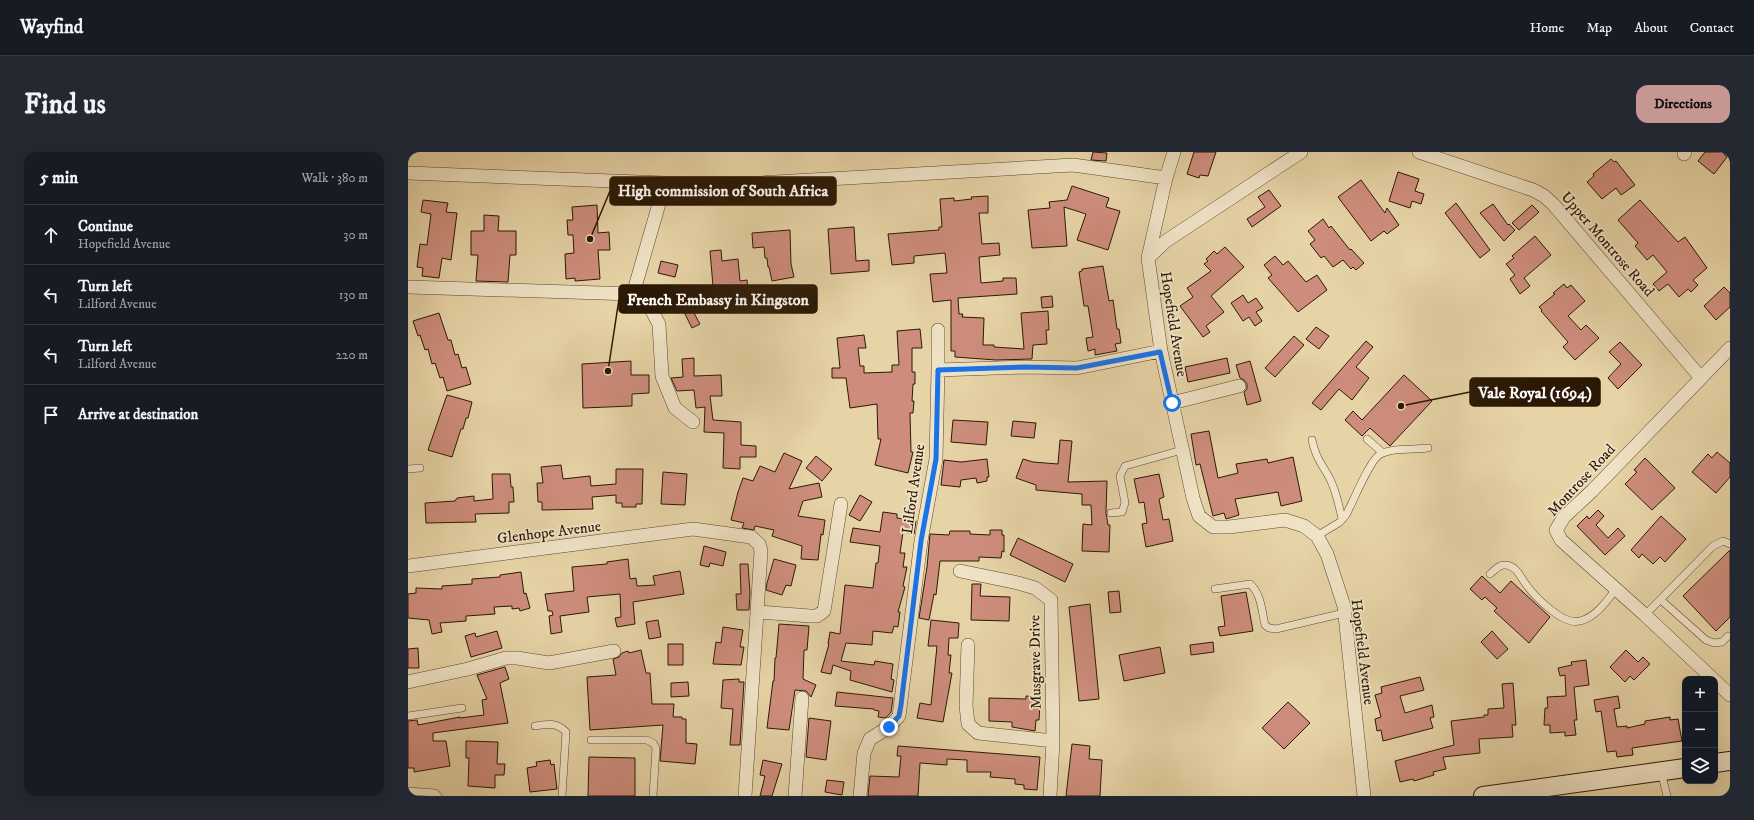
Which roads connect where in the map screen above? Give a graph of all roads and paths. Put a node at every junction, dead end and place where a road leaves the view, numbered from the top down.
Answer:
1 (1174, 152) edge
2 (1301, 152) edge
3 (1419, 152) edge
4 (408, 173) edge
5 (1166, 178) junction
6 (665, 183) junction
7 (1148, 258) junction
8 (408, 287) edge
9 (634, 294) junction
10 (938, 330) dead end
11 (1730, 348) edge
12 (1160, 352) junction
13 (938, 370) junction
14 (1701, 378) junction
15 (1239, 386) dead end
16 (1172, 403) junction
17 (693, 422) dead end
18 (1312, 440) dead end
19 (1367, 440) dead end
20 (1428, 448) dead end
21 (1182, 450) junction
22 (1384, 453) junction
23 (420, 468) dead end
24 (408, 469) edge
25 (841, 504) dead end
26 (1111, 513) dead end
27 (1342, 519) junction
28 (1317, 536) junction
29 (1730, 544) edge
30 (408, 566) edge
31 (960, 571) dead end
32 (1490, 574) dead end
33 (1214, 590) dead end
34 (1616, 590) junction
35 (1661, 600) junction
36 (758, 612) junction
37 (1344, 612) junction
38 (1646, 615) junction
39 (1728, 636) dead end
40 (968, 645) dead end
41 (614, 651) dead end
42 (1710, 676) edge
43 (408, 682) edge
44 (1718, 684) edge
45 (1730, 695) edge
46 (802, 698) dead end
47 (462, 708) dead end
48 (408, 716) edge
49 (535, 726) dead end
50 (591, 740) dead end
51 (1052, 741) junction
52 (1730, 761) edge
53 (1718, 763) edge
54 (1682, 768) edge
55 (1661, 771) junction
56 (408, 791) edge
57 (438, 796) edge
58 (562, 796) edge
59 (653, 796) edge
60 (745, 796) edge
61 (795, 796) edge
62 (860, 796) edge
63 (1050, 796) edge
64 (1364, 796) edge
65 (1482, 796) edge
66 (1667, 796) edge

1 - 5 street, Hopefield Avenue
2 - 7 street
3 - 14 street, Upper Montrose Road
4 - 6 street
5 - 6 street
5 - 7 street, Hopefield Avenue
6 - 9 street
7 - 12 street, Hopefield Avenue
8 - 9 street
9 - 17 street
10 - 13 street, Lilford Avenue
11 - 14 street, Montrose Road
12 - 13 street
12 - 16 street, Hopefield Avenue
13 - 62 street, Lilford Avenue
14 - 34 street, Montrose Road
15 - 16 street
16 - 21 street, Hopefield Avenue
18 - 27 lane
19 - 22 lane
20 - 22 lane
21 - 26 lane
21 - 28 street, Hopefield Avenue
22 - 27 lane
23 - 24 lane
25 - 36 street
27 - 28 lane
28 - 37 street, Hopefield Avenue
29 - 35 lane
30 - 36 street, Glenhope Avenue
31 - 51 street, Musgrave Drive
32 - 34 lane
33 - 37 lane
34 - 38 street, Montrose Road
35 - 38 lane
35 - 39 lane
36 - 60 street, Glenhope Avenue
37 - 64 street, Hopefield Avenue
38 - 42 street, Montrose Road
40 - 51 street
41 - 43 street
44 - 45 street, Montrose Road
46 - 61 street
47 - 48 lane
49 - 58 lane
50 - 59 lane
51 - 63 street, Musgrave Drive
52 - 53 main road
54 - 55 main road
55 - 65 main road
55 - 66 lane
56 - 57 lane

